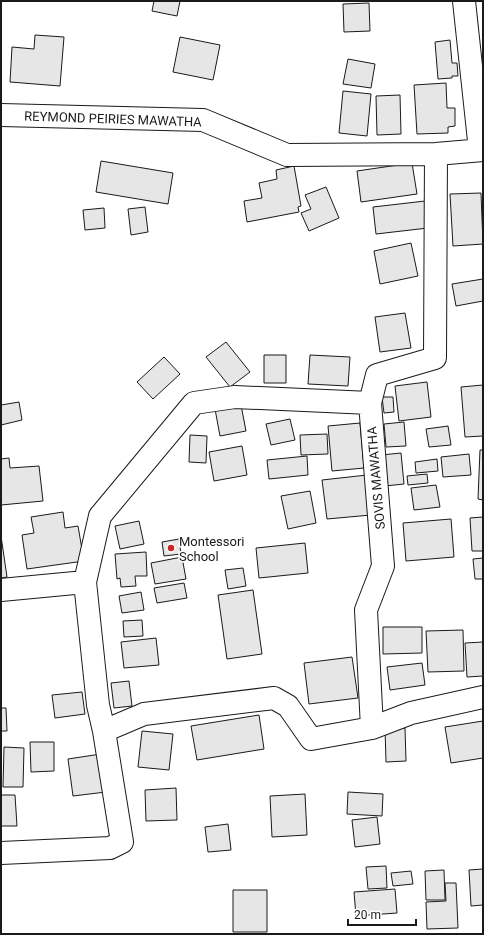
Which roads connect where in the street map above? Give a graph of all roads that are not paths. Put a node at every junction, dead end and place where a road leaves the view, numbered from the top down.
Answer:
1 (464, 1) edge
2 (1, 115) edge
3 (482, 150) edge
4 (436, 154) junction
5 (370, 403) junction
6 (85, 582) junction
7 (1, 590) edge
8 (483, 697) edge
9 (372, 728) junction
10 (104, 731) junction
11 (1, 854) edge

1 - 3 street
2 - 4 street, REYMOND PEIRIES MAWATHA
3 - 4 street, REYMOND PEIRIES MAWATHA
4 - 5 street, SOVIS MAWATHA
5 - 6 street
5 - 9 street, SOVIS MAWATHA
6 - 7 street
6 - 10 street
8 - 9 street
9 - 10 street
10 - 11 street

